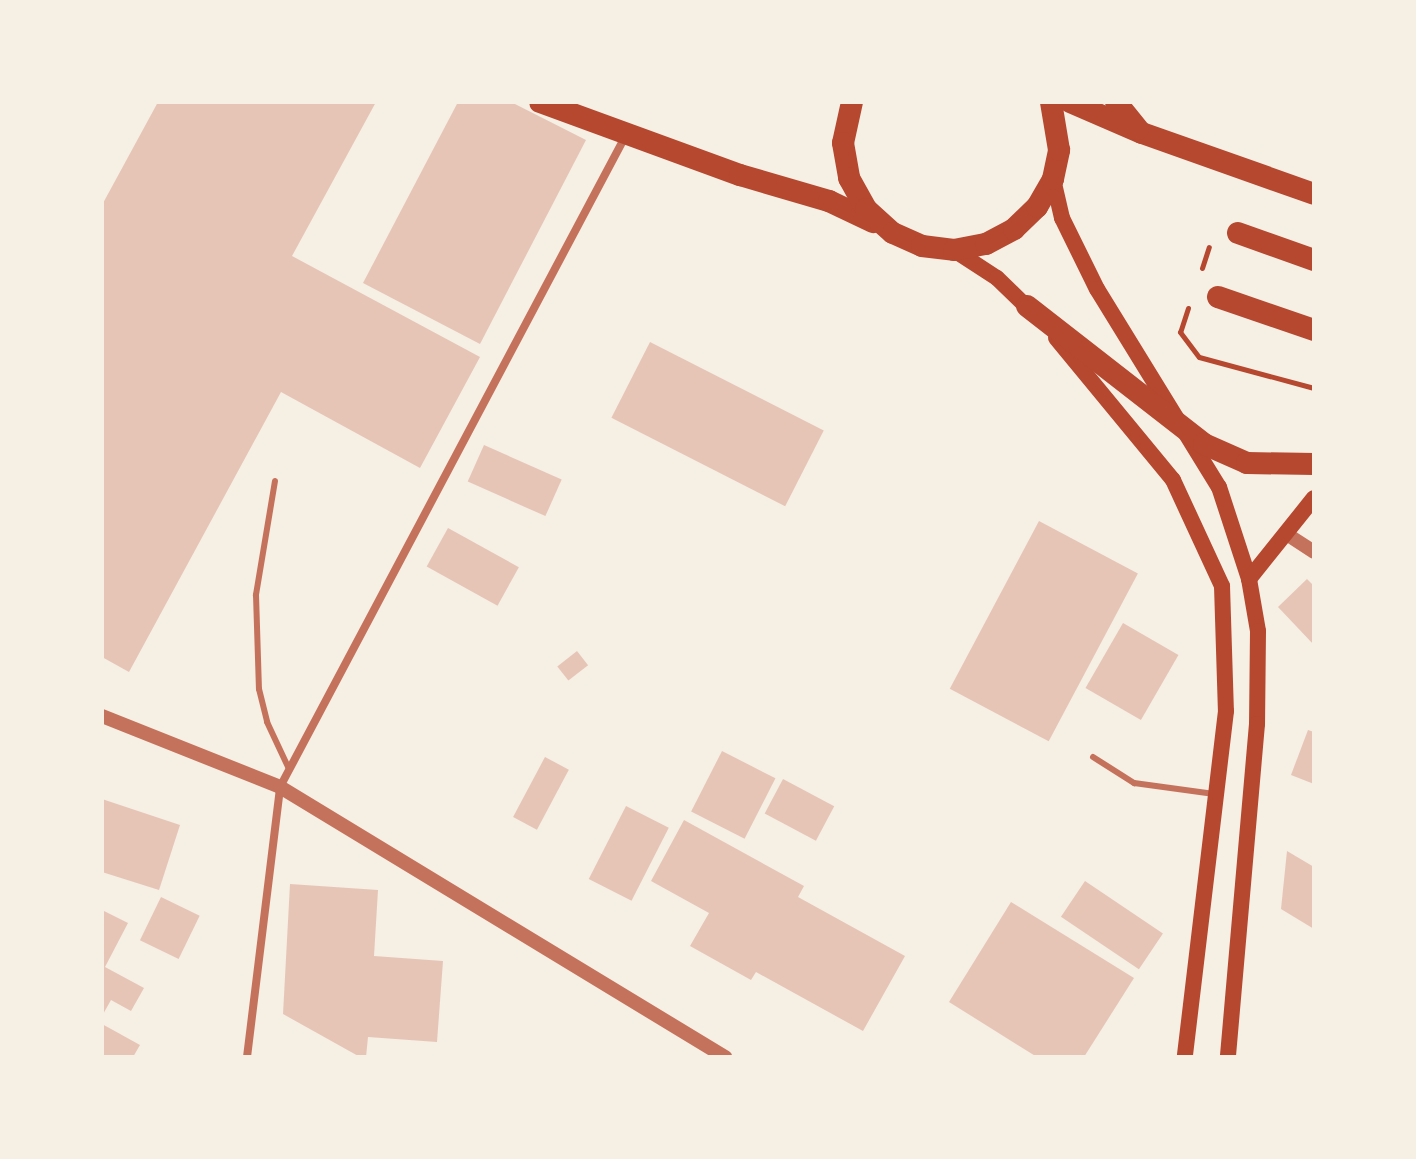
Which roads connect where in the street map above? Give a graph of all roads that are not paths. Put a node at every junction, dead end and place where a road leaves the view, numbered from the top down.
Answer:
1 (540, 102) edge
2 (852, 102) edge
3 (1051, 102) edge
4 (1070, 102) edge
5 (1116, 102) edge
6 (1142, 133) junction
7 (626, 135) junction
8 (1053, 179) junction
9 (1314, 194) edge
10 (893, 233) junction
11 (1238, 233) dead end
12 (954, 250) junction
13 (1314, 260) edge
14 (1218, 297) dead end
15 (1027, 306) junction
16 (1314, 330) edge
17 (1189, 435) junction
18 (1314, 464) edge
19 (275, 481) dead end
20 (1314, 498) edge
21 (1288, 535) junction
22 (1314, 552) edge
23 (1249, 579) junction
24 (102, 716) edge
25 (1093, 757) dead end
26 (289, 769) junction
27 (280, 787) junction
28 (1218, 794) junction
29 (247, 1057) edge
30 (725, 1057) edge
31 (1185, 1057) edge
32 (1228, 1057) edge

1 - 7 highway
2 - 10 highway
3 - 8 highway
4 - 6 highway
5 - 6 highway
6 - 9 highway
7 - 10 highway
7 - 26 street
8 - 12 highway
8 - 17 main road
10 - 12 highway
11 - 13 highway
12 - 15 main road
14 - 16 highway
15 - 17 highway
15 - 28 main road
17 - 18 highway
17 - 23 main road
19 - 26 lane
20 - 21 main road
21 - 22 street
21 - 23 main road
23 - 32 main road
24 - 27 street
25 - 28 lane
26 - 27 street
27 - 29 street
27 - 30 street
28 - 31 main road

